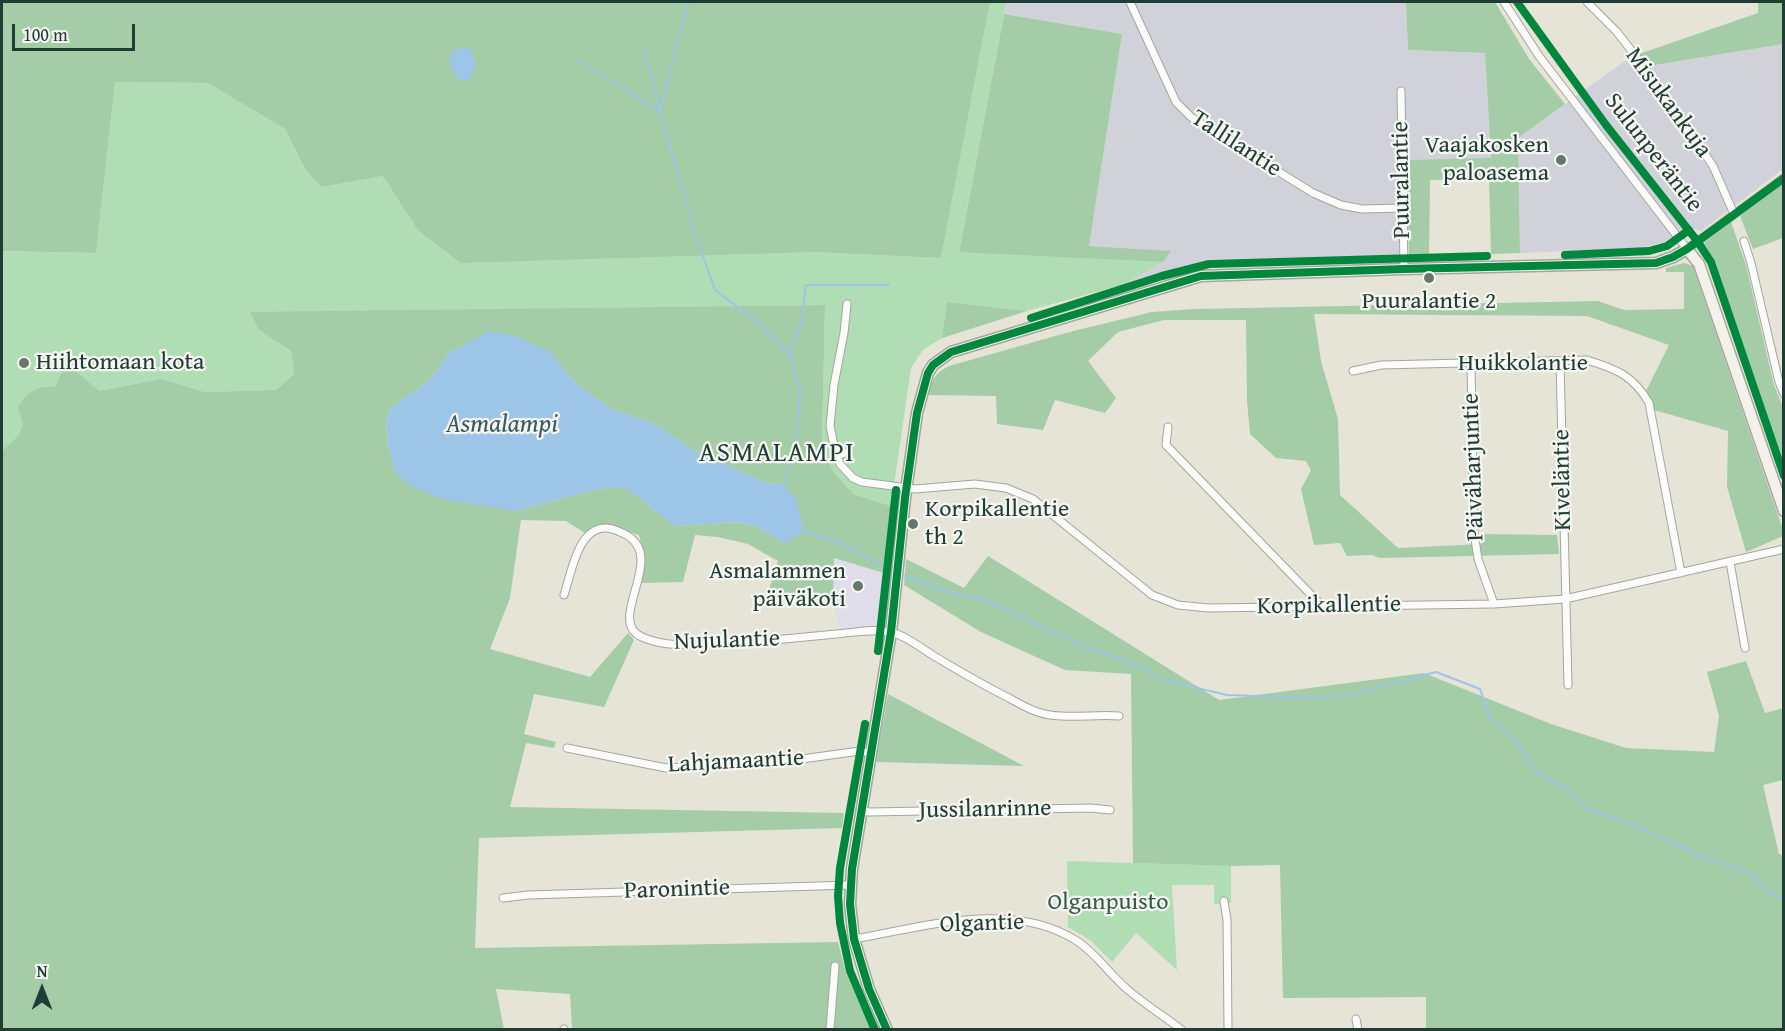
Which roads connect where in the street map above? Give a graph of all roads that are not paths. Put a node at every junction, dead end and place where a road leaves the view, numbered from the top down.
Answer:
1 (1130, 2) edge
2 (1504, 2) edge
3 (1587, 2) edge
4 (1401, 91) dead end
5 (1784, 178) edge
6 (1403, 208) junction
7 (1734, 214) junction
8 (1744, 241) dead end
9 (1687, 249) junction
10 (1404, 269) junction
11 (847, 304) dead end
12 (1560, 361) junction
13 (1471, 363) junction
14 (1353, 371) dead end
15 (1784, 394) edge
16 (1168, 427) dead end
17 (849, 452) dead end
18 (837, 456) junction
19 (907, 488) junction
20 (1784, 511) edge
21 (1784, 549) edge
22 (1730, 562) junction
23 (1681, 573) junction
24 (564, 595) dead end
25 (1565, 599) junction
26 (1494, 604) junction
27 (1321, 605) junction
28 (891, 632) junction
29 (1745, 648) dead end
30 (1568, 685) dead end
31 (1119, 716) dead end
32 (567, 748) dead end
33 (871, 753) junction
34 (861, 810) junction
35 (1110, 810) dead end
36 (850, 885) junction
37 (503, 898) dead end
38 (1224, 901) dead end
39 (854, 939) junction
40 (835, 966) dead end
41 (1356, 1019) dead end
42 (830, 1029) edge
43 (887, 1029) edge
44 (1182, 1029) edge
45 (1228, 1029) edge
46 (1358, 1029) edge

1 - 6 street, Tallilantie
2 - 9 street, Sulunperäntie
3 - 7 street, Misukankuja
4 - 6 street, Puuralantie
5 - 7 street
6 - 10 street, Puuralantie
7 - 9 street
8 - 15 street
9 - 10 street
9 - 20 street, Sulunperäntie
10 - 19 street
11 - 18 street
12 - 13 street, Huikkolantie
12 - 23 street, Huikkolantie
12 - 25 street, Kiveläntie
13 - 14 street, Huikkolantie
13 - 26 street, Päiväharjuntie
16 - 27 street
17 - 18 street
18 - 19 street, Korpikallentie
19 - 27 street, Korpikallentie
19 - 28 street
21 - 22 street, Korpikallentie
22 - 23 street, Korpikallentie
22 - 29 street
23 - 25 street, Korpikallentie
24 - 28 street, Nujulantie
25 - 26 street, Korpikallentie
25 - 30 street, Kiveläntie
26 - 27 street, Korpikallentie
28 - 31 street
28 - 33 street
32 - 33 street, Lahjamaantie
33 - 34 street
34 - 35 street, Jussilanrinne
34 - 36 street
36 - 37 street, Paronintie
36 - 39 street
38 - 45 street
39 - 43 street
39 - 44 street, Olgantie
40 - 42 street
41 - 46 street

